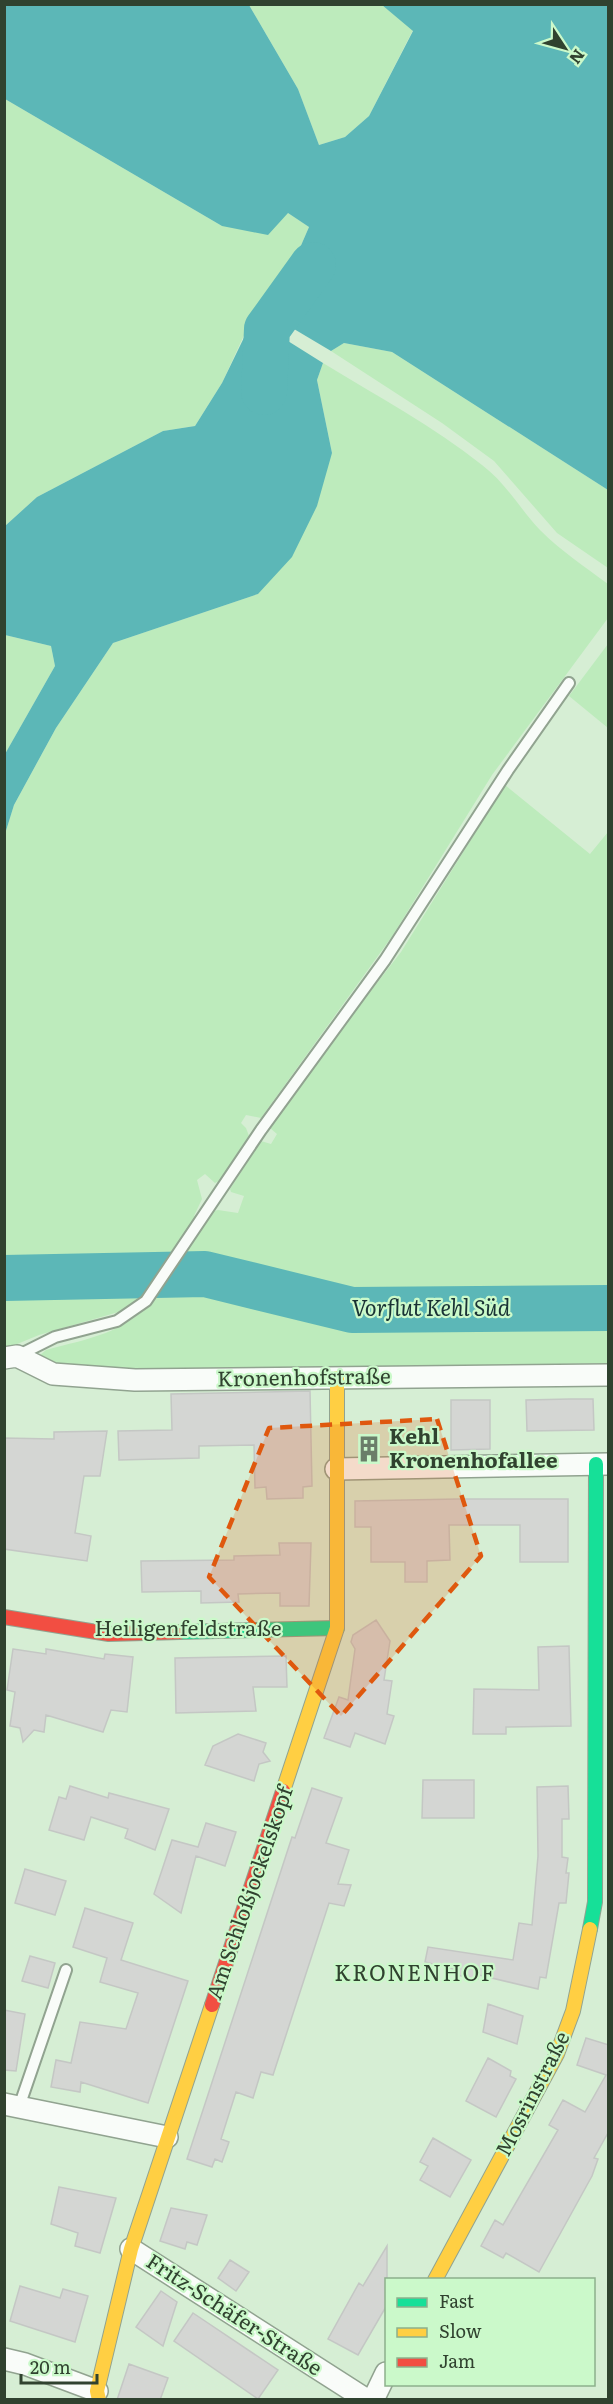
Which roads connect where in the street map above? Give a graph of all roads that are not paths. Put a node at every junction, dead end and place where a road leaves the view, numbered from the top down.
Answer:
1 (569, 683) dead end
2 (10, 1357) edge
3 (609, 1375) edge
4 (336, 1378) junction
5 (602, 1464) edge
6 (336, 1469) junction
7 (4, 1617) edge
8 (338, 1628) junction
9 (66, 1970) dead end
10 (12, 2105) edge
11 (167, 2137) junction
12 (131, 2249) junction
13 (436, 2278) edge
14 (4, 2360) edge
15 (385, 2377) edge
16 (98, 2396) edge
17 (367, 2400) edge
18 (373, 2400) edge

1 - 2 lane
2 - 4 street, Kronenhofstraße
3 - 4 street, Kronenhofstraße
4 - 6 street, Am Schloßjockelskopf
5 - 6 street
5 - 13 street, Mosrinstraße
6 - 8 street, Am Schloßjockelskopf
7 - 8 street, Heiligenfeldstraße
8 - 11 street, Am Schloßjockelskopf
9 - 10 lane
10 - 11 street
11 - 12 street, Am Schloßjockelskopf
12 - 16 street, Am Schloßjockelskopf
12 - 17 street, Fritz-Schäfer-Straße
14 - 16 street
15 - 18 street

